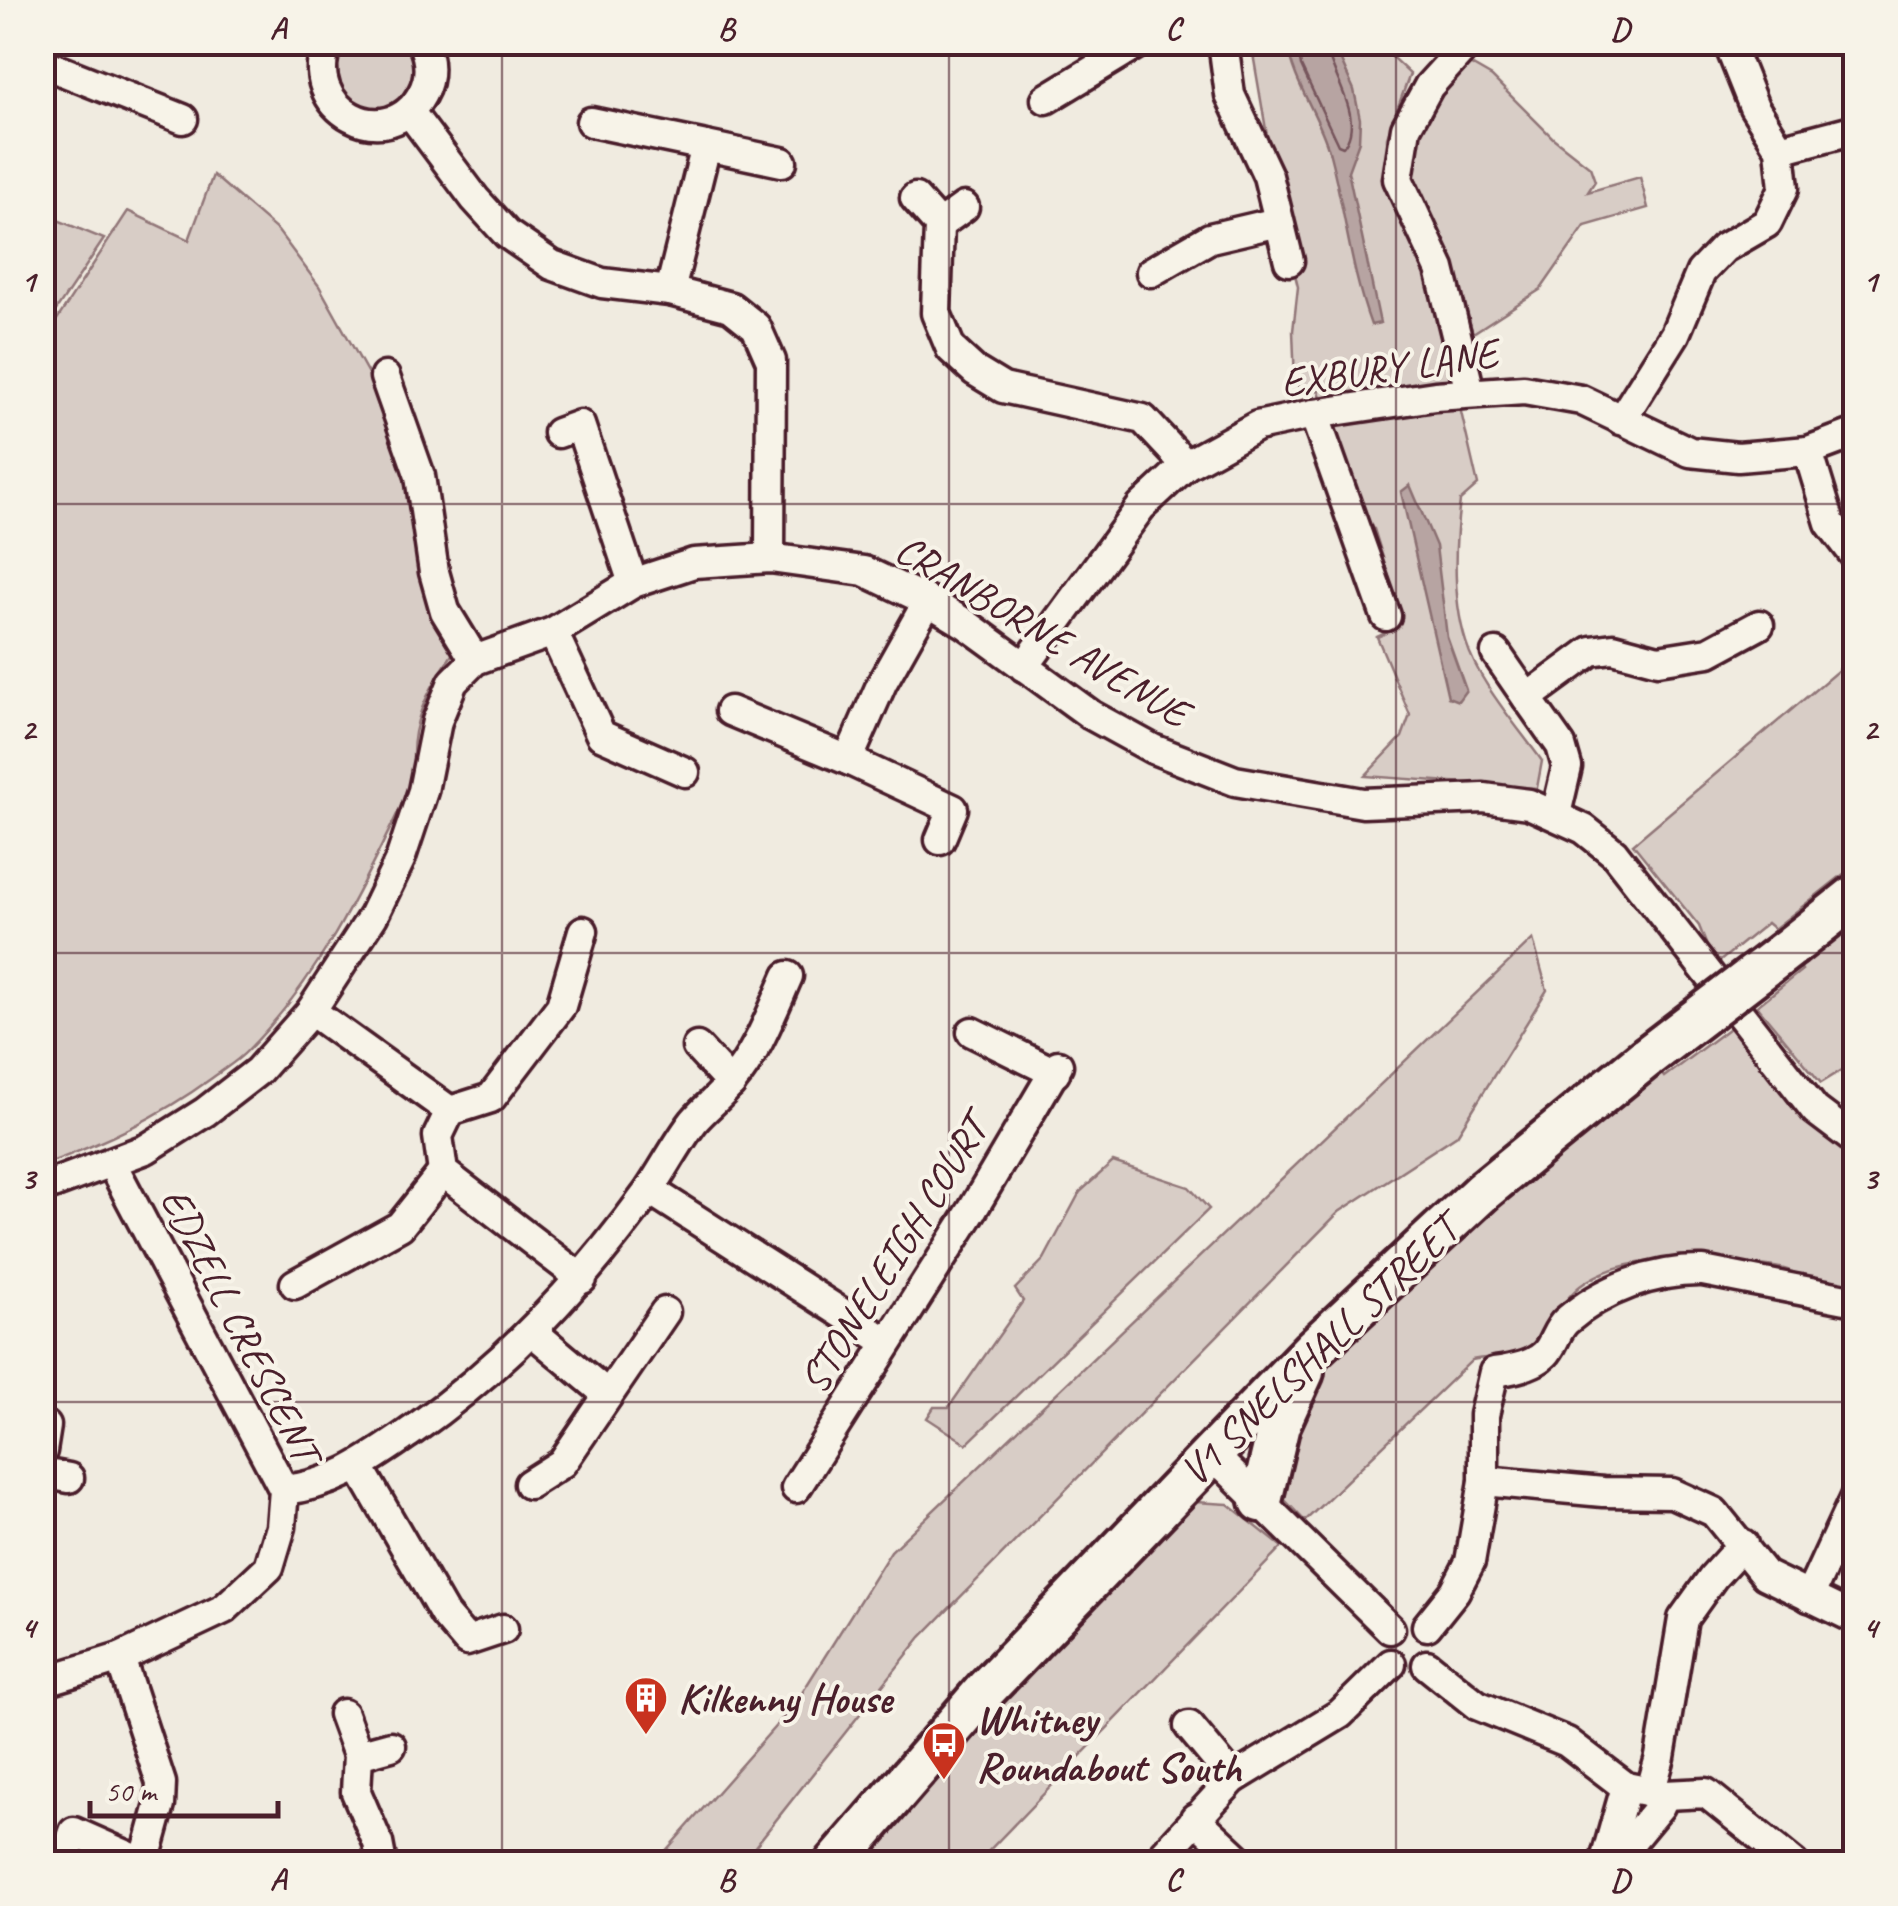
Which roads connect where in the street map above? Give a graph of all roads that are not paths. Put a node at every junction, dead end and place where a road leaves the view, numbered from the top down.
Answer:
1 (50, 42) edge
2 (328, 42) edge
3 (422, 42) edge
4 (1140, 42) edge
5 (1223, 42) edge
6 (1468, 42) edge
7 (1728, 42) edge
8 (42, 62) edge
9 (1046, 99) dead end
10 (410, 111) junction
11 (182, 119) dead end
12 (590, 122) dead end
13 (1856, 129) edge
14 (706, 146) junction
15 (1780, 150) junction
16 (782, 162) dead end
17 (915, 198) dead end
18 (964, 207) dead end
19 (1278, 222) junction
20 (939, 225) junction
21 (1289, 261) dead end
22 (1151, 272) dead end
23 (670, 291) junction
24 (385, 377) dead end
25 (1470, 392) junction
26 (1314, 414) junction
27 (1621, 420) junction
28 (558, 433) dead end
29 (1856, 433) edge
30 (1808, 450) junction
31 (1186, 465) junction
32 (1856, 557) edge
33 (770, 558) junction
34 (633, 583) junction
35 (928, 601) junction
36 (1386, 616) dead end
37 (1759, 626) dead end
38 (553, 632) junction
39 (1496, 653) dead end
40 (475, 660) junction
41 (1024, 668) junction
42 (1527, 698) junction
43 (730, 711) dead end
44 (848, 760) junction
45 (685, 772) dead end
46 (1556, 814) junction
47 (940, 840) dead end
48 (1856, 895) edge
49 (584, 931) dead end
50 (788, 976) dead end
51 (311, 1010) junction
52 (972, 1032) dead end
53 (697, 1047) dead end
54 (731, 1084) junction
55 (450, 1111) junction
56 (1856, 1141) edge
57 (112, 1164) junction
58 (443, 1172) junction
59 (42, 1188) edge
60 (650, 1190) junction
61 (582, 1279) junction
62 (295, 1284) dead end
63 (1856, 1301) edge
64 (665, 1312) dead end
65 (533, 1332) junction
66 (887, 1342) junction
67 (1312, 1350) junction
68 (608, 1395) junction
69 (1211, 1454) junction
70 (360, 1467) junction
71 (1484, 1481) junction
72 (529, 1484) dead end
73 (796, 1488) dead end
74 (284, 1490) junction
75 (1856, 1495) edge
76 (1261, 1501) junction
77 (1742, 1544) junction
78 (1809, 1597) junction
79 (1856, 1619) edge
80 (1427, 1626) junction
81 (503, 1629) dead end
82 (1390, 1629) junction
83 (120, 1658) junction
84 (1392, 1664) junction
85 (1427, 1665) junction
86 (42, 1682) edge
87 (343, 1714) dead end
88 (1190, 1726) dead end
89 (391, 1746) dead end
90 (358, 1755) junction
91 (1233, 1779) junction
92 (1647, 1791) junction
93 (1195, 1818) junction
94 (63, 1863) edge
95 (382, 1864) edge
96 (835, 1864) edge
97 (1155, 1864) edge
98 (1244, 1864) edge
99 (1604, 1864) edge
100 (1612, 1864) edge
101 (1794, 1864) edge

1 - 8 street
2 - 10 street
3 - 10 street
4 - 9 street
5 - 19 street
6 - 25 street
7 - 15 street
8 - 11 street
10 - 23 street
12 - 14 street
13 - 15 street
14 - 16 street
14 - 23 street
15 - 27 street
17 - 20 street
18 - 20 street
19 - 21 street
19 - 22 street
20 - 31 street
23 - 33 street
24 - 40 street
25 - 26 street, EXBURY LANE
25 - 27 street, EXBURY LANE
26 - 31 street, EXBURY LANE
26 - 36 street
27 - 30 street, EXBURY LANE
28 - 34 street
29 - 30 street, EXBURY LANE
30 - 32 street
31 - 41 street, EXBURY LANE
33 - 34 street, CRANBORNE AVENUE
33 - 35 street, CRANBORNE AVENUE
34 - 38 street, CRANBORNE AVENUE
35 - 41 street, CRANBORNE AVENUE
35 - 44 street
37 - 42 street
38 - 40 street, CRANBORNE AVENUE
38 - 45 street
39 - 42 street
40 - 51 street
41 - 46 street, CRANBORNE AVENUE
42 - 46 street
43 - 44 street
44 - 47 street
46 - 56 street, CRANBORNE AVENUE
48 - 67 street, V1 SNELSHALL STREET, bridge
49 - 55 street
50 - 54 street
51 - 55 street
51 - 57 street
52 - 66 street, STONELEIGH COURT
53 - 54 street
54 - 60 street
55 - 58 street
57 - 59 street
57 - 74 street, EDZELL CRESCENT
58 - 61 street
58 - 62 street
60 - 61 street
60 - 66 street
61 - 65 street
63 - 71 street
64 - 68 street
65 - 68 street
65 - 70 street
66 - 73 street, STONELEIGH COURT
67 - 69 street, V1 SNELSHALL STREET
67 - 76 street
68 - 72 street
69 - 76 street
69 - 96 street, V1 SNELSHALL STREET
70 - 74 street
70 - 81 street
71 - 77 street
71 - 80 street
74 - 83 street, EDZELL CRESCENT
75 - 78 street
76 - 82 street
77 - 78 street
77 - 92 street
78 - 79 street
80 - 82 street
80 - 85 street
82 - 84 street
83 - 86 street, EDZELL CRESCENT
83 - 94 street
84 - 85 street
84 - 91 street
85 - 92 street
87 - 90 street
88 - 91 street
89 - 90 street
90 - 95 street
91 - 93 street
92 - 99 street
92 - 100 street
92 - 101 street
93 - 97 street
93 - 98 street

